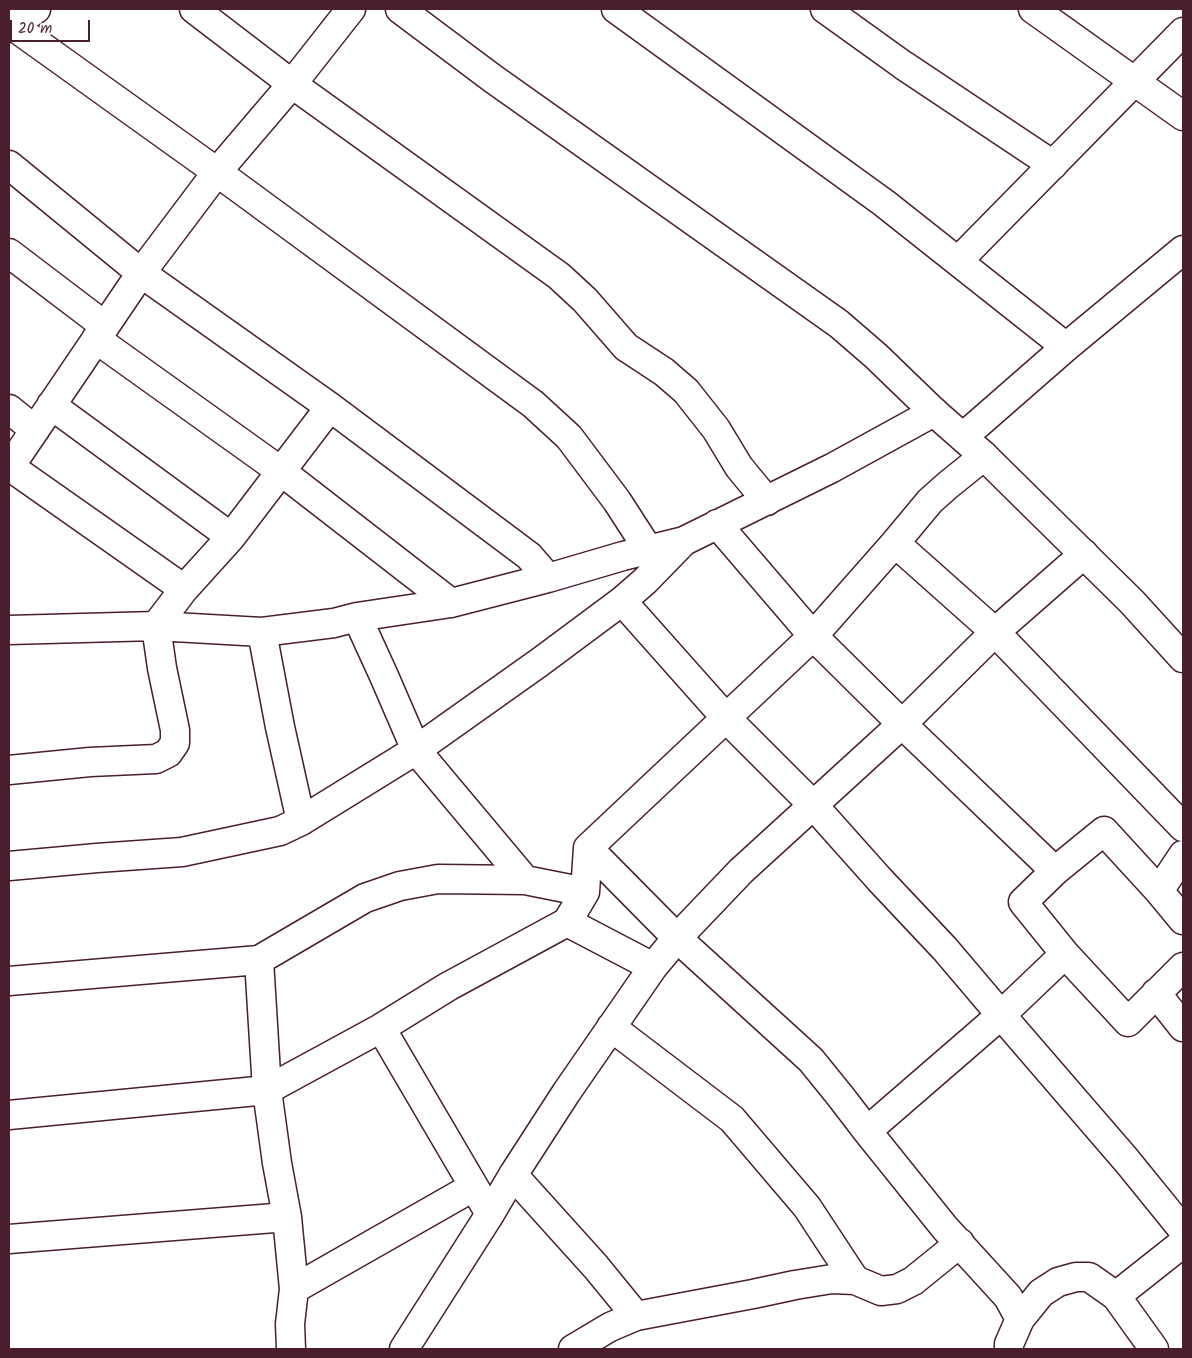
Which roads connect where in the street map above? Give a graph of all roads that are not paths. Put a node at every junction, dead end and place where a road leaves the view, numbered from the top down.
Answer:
1 (36, 9) edge
2 (194, 9) edge
3 (351, 9) edge
4 (400, 9) edge
5 (616, 9) edge
6 (825, 9) edge
7 (1038, 10) edge
8 (10, 26) edge
9 (1183, 32) edge
10 (1135, 81) junction
11 (292, 84) junction
12 (1183, 116) edge
13 (9, 165) edge
14 (1053, 165) junction
15 (217, 172) junction
16 (1183, 250) edge
17 (9, 253) edge
18 (958, 261) junction
19 (141, 273) junction
20 (100, 333) junction
21 (1066, 347) junction
22 (51, 404) junction
23 (330, 407) junction
24 (9, 409) edge
25 (934, 412) junction
26 (35, 430) junction
27 (963, 437) junction
28 (984, 456) junction
29 (9, 467) edge
30 (282, 472) junction
31 (767, 501) junction
32 (716, 524) junction
33 (231, 538) junction
34 (684, 541) junction
35 (895, 543) junction
36 (648, 549) junction
37 (1084, 554) junction
38 (548, 578) junction
39 (184, 589) junction
40 (622, 601) junction
41 (450, 603) junction
42 (357, 617) junction
43 (156, 626) junction
44 (9, 630) edge
45 (262, 632) junction
46 (995, 632) junction
47 (813, 636) junction
48 (1183, 658) edge
49 (726, 718) junction
50 (902, 724) junction
51 (416, 750) junction
52 (9, 770) edge
53 (814, 806) junction
54 (301, 820) junction
55 (1183, 827) edge
56 (588, 848) junction
57 (1183, 854) edge
58 (9, 866) edge
59 (1056, 871) junction
60 (525, 880) junction
61 (1159, 891) junction
62 (584, 892) junction
63 (1183, 920) edge
64 (567, 922) junction
65 (677, 938) junction
66 (1065, 954) junction
67 (259, 960) junction
68 (653, 967) junction
69 (1183, 967) edge
70 (9, 981) edge
71 (1156, 994) junction
72 (1001, 1015) junction
73 (611, 1027) junction
74 (1183, 1027) edge
75 (381, 1028) junction
76 (267, 1090) junction
77 (9, 1115) edge
78 (867, 1131) junction
79 (513, 1175) junction
80 (473, 1187) junction
81 (490, 1214) junction
82 (287, 1217) junction
83 (1183, 1230) edge
84 (9, 1239) edge
85 (960, 1243) junction
86 (1183, 1243) edge
87 (855, 1280) junction
88 (294, 1289) junction
89 (1116, 1296) junction
90 (636, 1316) junction
91 (1020, 1319) junction
92 (290, 1349) edge
93 (404, 1349) edge
94 (573, 1349) edge
95 (1009, 1349) edge
96 (1154, 1349) edge

1 - 8 street
2 - 11 street
3 - 11 street
4 - 25 street
5 - 18 street
6 - 14 street
7 - 10 street
8 - 15 street
9 - 10 street
10 - 12 street
10 - 14 street
11 - 15 street
11 - 31 street
13 - 19 street
14 - 18 street
15 - 19 street
15 - 36 street
16 - 21 street
17 - 20 street
18 - 21 street
19 - 20 street
19 - 23 street
20 - 22 street
20 - 30 street
21 - 27 street
22 - 26 street
22 - 33 street
23 - 30 street
23 - 38 street
24 - 26 street
25 - 27 street
25 - 31 street
26 - 29 street
27 - 28 street
28 - 35 street
28 - 37 street
29 - 39 street
30 - 33 street
30 - 41 street
31 - 32 street
32 - 34 street
32 - 47 street
33 - 39 street
34 - 36 street
34 - 40 street
35 - 46 street
35 - 47 street
36 - 38 street
37 - 46 street
37 - 48 street
38 - 41 street
39 - 43 street
40 - 49 street
40 - 51 street
41 - 42 street
42 - 45 street
42 - 51 street
43 - 44 street
43 - 45 street
43 - 52 street
45 - 54 street
46 - 50 street
46 - 55 street
47 - 49 street
47 - 50 street
49 - 53 street
49 - 56 street
50 - 53 street
50 - 59 street
51 - 54 street
51 - 60 street
53 - 65 street
53 - 72 street
54 - 58 street
56 - 62 street
56 - 65 street
57 - 61 street
59 - 61 street
59 - 66 street
60 - 62 street
60 - 67 street
61 - 63 street
62 - 64 street
64 - 68 street
64 - 75 street
65 - 68 street
65 - 78 street
66 - 71 street
66 - 72 street
67 - 70 street
67 - 76 street
68 - 73 street
69 - 71 street
71 - 74 street
72 - 78 street
72 - 83 street
73 - 79 street
73 - 87 street
75 - 76 street
75 - 80 street
76 - 77 street
76 - 82 street
78 - 85 street
79 - 81 street
79 - 90 street
80 - 81 street
80 - 88 street
81 - 93 street
82 - 84 street
82 - 88 street
85 - 87 street
85 - 91 street
86 - 89 street
87 - 90 street
88 - 92 street
89 - 91 street
89 - 96 street
90 - 94 street
91 - 95 street

